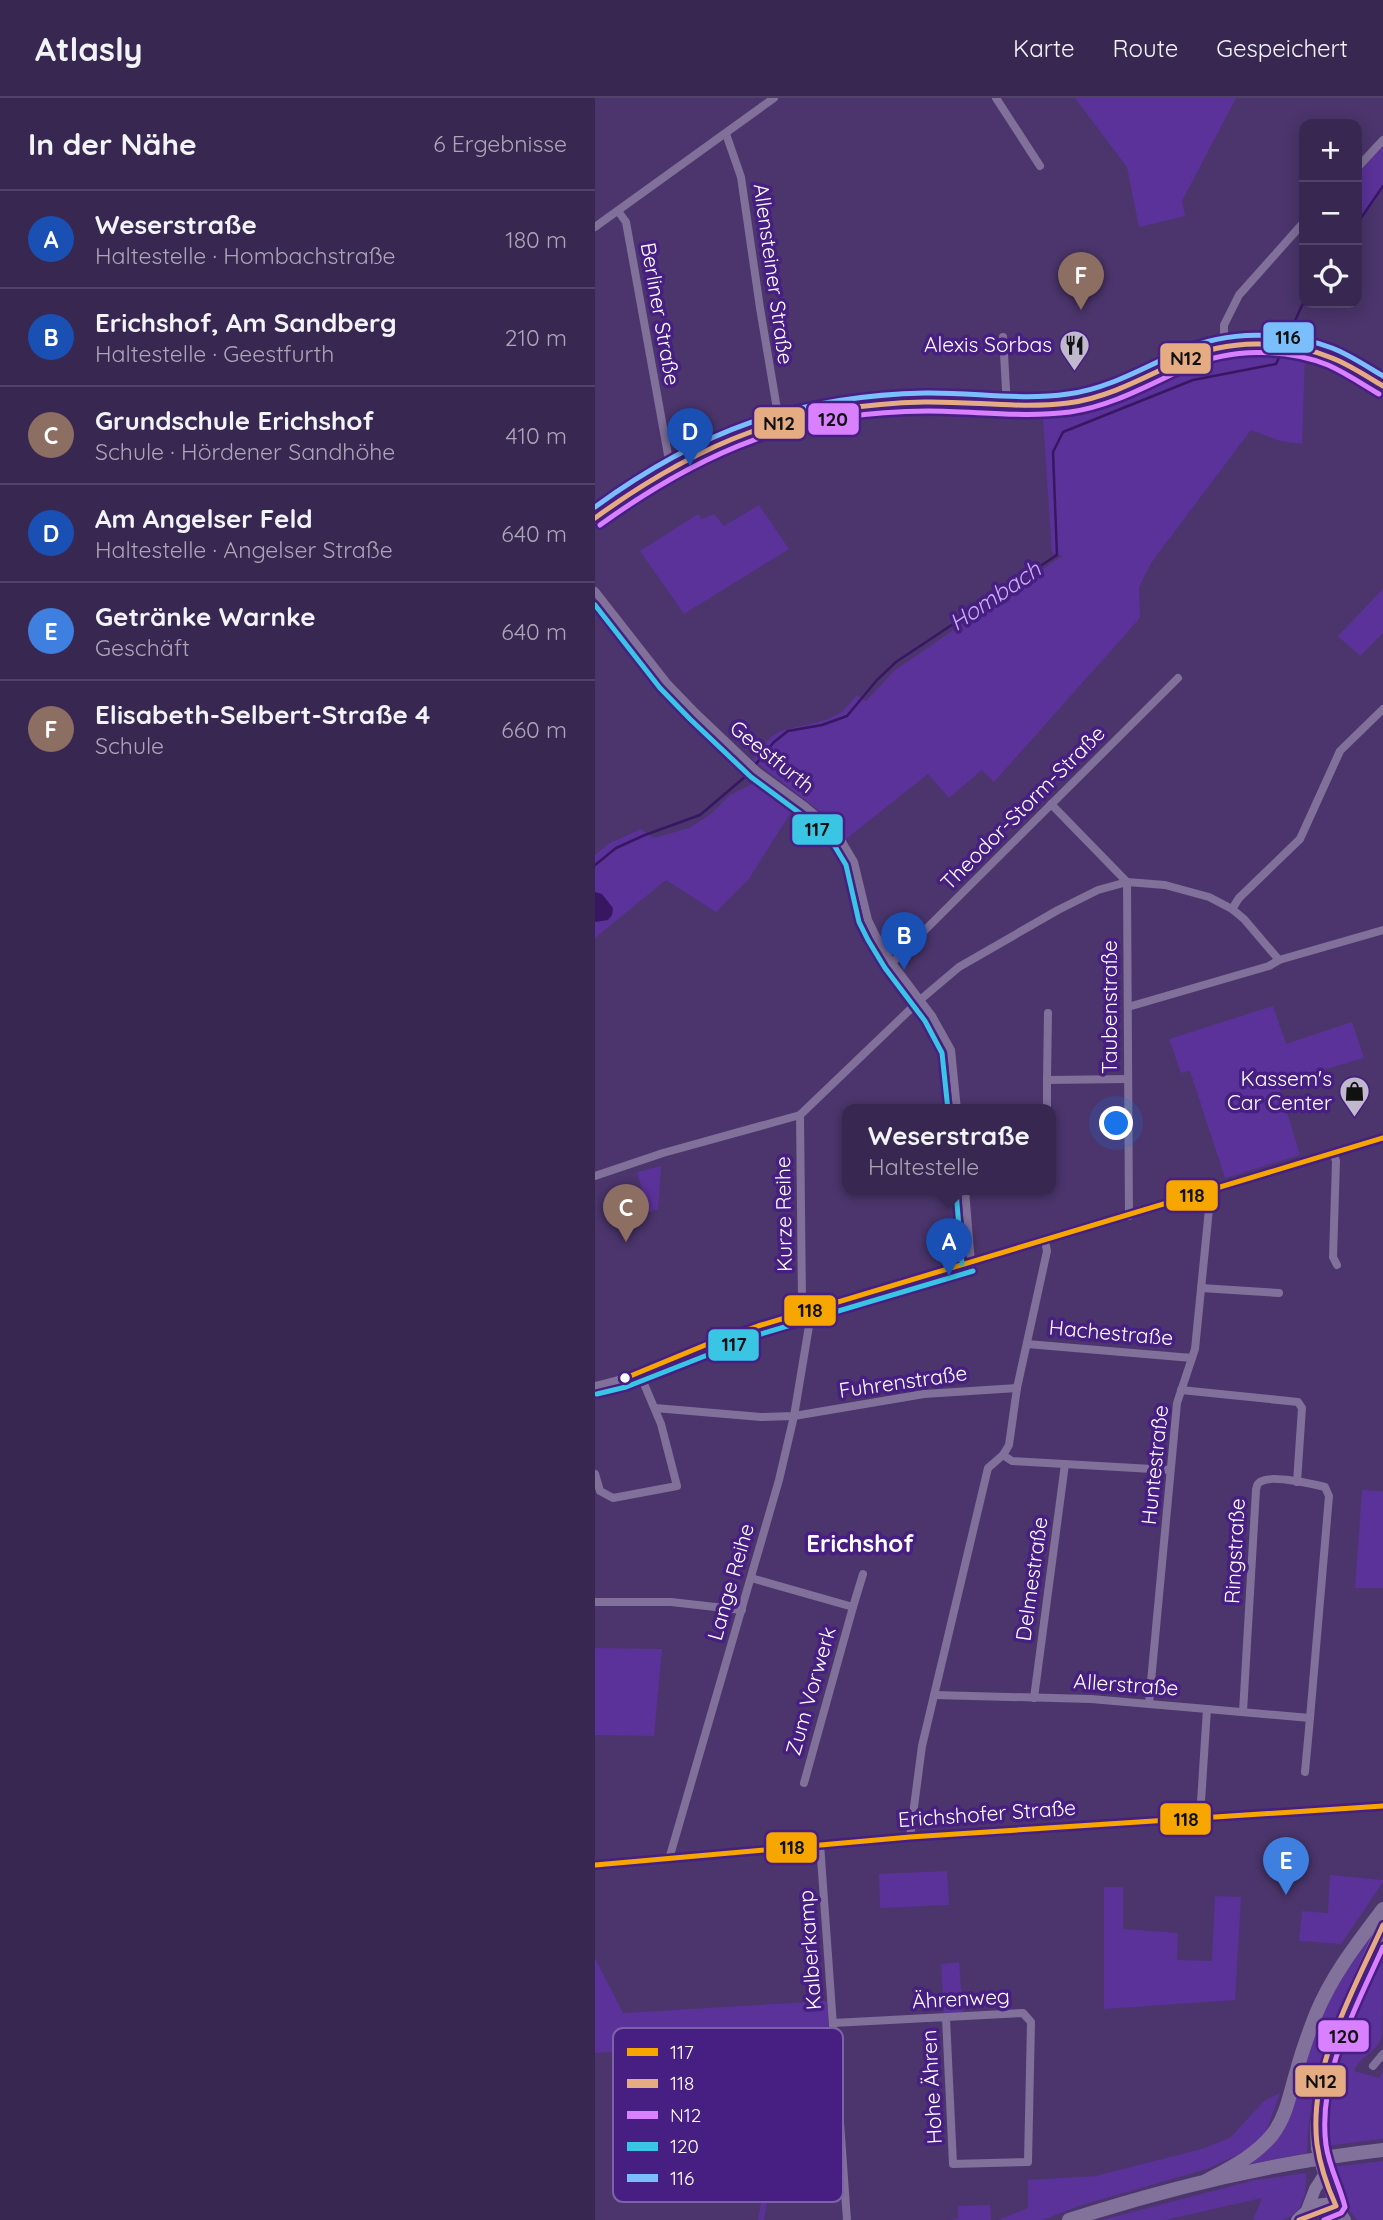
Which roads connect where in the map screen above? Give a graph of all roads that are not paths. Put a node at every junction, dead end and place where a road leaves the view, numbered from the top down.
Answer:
1 (774, 98) edge
2 (996, 98) edge
3 (726, 134) junction
4 (1383, 140) edge
5 (1362, 162) edge
6 (1040, 166) dead end
7 (618, 211) junction
8 (595, 227) edge
9 (1299, 228) edge
10 (1003, 337) dead end
11 (1224, 348) junction
12 (1383, 386) edge
13 (1007, 406) junction
14 (779, 421) junction
15 (670, 466) junction
16 (595, 517) edge
17 (595, 591) edge
18 (1178, 678) dead end
19 (1383, 709) edge
20 (1051, 804) junction
21 (1127, 881) junction
22 (1232, 909) junction
23 (1383, 930) edge
24 (1279, 960) junction
25 (892, 963) junction
26 (920, 1000) junction
27 (1128, 1007) junction
28 (1048, 1013) dead end
29 (1128, 1079) junction
30 (1047, 1080) junction
31 (956, 1104) edge
32 (1048, 1104) edge
33 (800, 1115) junction
34 (1383, 1138) edge
35 (1333, 1153) junction
36 (595, 1176) edge
37 (1207, 1191) junction
38 (965, 1195) edge
39 (1129, 1216) junction
40 (1045, 1241) junction
41 (971, 1263) junction
42 (1337, 1265) dead end
43 (1201, 1288) junction
44 (1279, 1293) dead end
45 (806, 1312) junction
46 (1027, 1344) junction
47 (1192, 1358) junction
48 (639, 1372) junction
49 (595, 1386) edge
50 (1017, 1388) junction
51 (1181, 1390) junction
52 (655, 1408) junction
53 (794, 1416) junction
54 (1003, 1455) junction
55 (1065, 1464) junction
56 (1170, 1469) junction
57 (595, 1474) edge
58 (1297, 1482) junction
59 (863, 1574) dead end
60 (751, 1578) junction
61 (595, 1602) edge
62 (853, 1608) junction
63 (742, 1610) junction
64 (934, 1695) junction
65 (1034, 1698) junction
66 (1149, 1703) junction
67 (1207, 1709) junction
68 (1243, 1712) junction
69 (1310, 1718) junction
70 (1305, 1772) dead end
71 (804, 1783) dead end
72 (1383, 1806) edge
73 (1200, 1817) junction
74 (910, 1837) junction
75 (820, 1844) junction
76 (669, 1859) junction
77 (595, 1865) edge
78 (1383, 1909) edge
79 (1383, 1925) edge
80 (946, 2018) junction
81 (832, 2023) junction
82 (832, 2028) edge
83 (1383, 2054) edge
84 (1373, 2066) dead end
85 (1383, 2150) edge
86 (1028, 2162) joint
87 (843, 2167) edge
88 (1324, 2173) junction
89 (1206, 2181) junction
90 (1336, 2207) junction
91 (1301, 2217) edge
92 (847, 2220) edge
93 (1069, 2220) edge
94 (1345, 2220) edge

1 - 3 street
2 - 6 street
3 - 7 street
3 - 14 street, Allensteiner Straße
4 - 5 street
7 - 8 street
7 - 15 street, Berliner Straße
9 - 11 street
10 - 13 street
11 - 12 main road
11 - 13 main road
13 - 14 main road
14 - 15 main road
15 - 16 main road
17 - 25 street, Geestfurth
18 - 20 street, Theodor-Storm-Straße
19 - 22 street
20 - 21 street
20 - 25 street, Theodor-Storm-Straße
21 - 22 street
21 - 26 street
21 - 27 street, Taubenstraße
22 - 24 street
23 - 24 street
24 - 27 street
25 - 26 street, Geestfurth
26 - 31 street, Geestfurth
26 - 33 street
27 - 29 street, Taubenstraße
28 - 30 street
29 - 30 street
29 - 39 street, Taubenstraße
30 - 32 street
33 - 36 street
33 - 45 street, Kurze Reihe
34 - 35 street
35 - 37 street
35 - 42 street
37 - 39 street
37 - 43 street, Huntestraße
38 - 41 street
39 - 40 street
40 - 41 street
40 - 46 street
41 - 45 street
43 - 44 street
43 - 47 street, Huntestraße
45 - 48 street
45 - 53 street, Lange Reihe
46 - 47 street, Hachestraße
46 - 50 street
47 - 51 street, Huntestraße
48 - 49 street
48 - 52 street
50 - 53 street, Fuhrenstraße
50 - 54 street
51 - 56 street, Huntestraße
51 - 58 street
52 - 53 street, Fuhrenstraße
52 - 57 street
53 - 60 street, Lange Reihe
54 - 55 street
54 - 64 street
55 - 56 street
55 - 65 street, Delmestraße
56 - 66 street, Huntestraße
58 - 68 street, Ringstraße
58 - 69 street, Ringstraße
59 - 62 street, Zum Vorwerk
60 - 62 street, Zum Vorwerk
60 - 63 street, Lange Reihe
61 - 63 street
62 - 71 street, Zum Vorwerk
63 - 76 street, Lange Reihe
64 - 65 street, Allerstraße
64 - 74 street
65 - 66 street, Allerstraße
66 - 67 street, Allerstraße
67 - 68 street
67 - 73 street, Allerstraße
68 - 69 street
69 - 70 street, Ringstraße
72 - 73 street, Erichshofer Straße
73 - 74 street, Erichshofer Straße
74 - 75 street, Erichshofer Straße
75 - 76 street, Erichshofer Straße
75 - 81 street, Kalberkamp
76 - 77 street, Erichshofer Straße
78 - 89 highway
79 - 88 main road, bridge
80 - 81 street, Ährenweg
80 - 86 street, Hohe Ähren
80 - 86 street, Ährenweg
81 - 82 street, Kalberkamp
83 - 84 street
85 - 89 highway
87 - 92 street, Kalberkamp
88 - 90 main road
88 - 91 main road
89 - 93 highway
90 - 91 main road
90 - 94 main road

